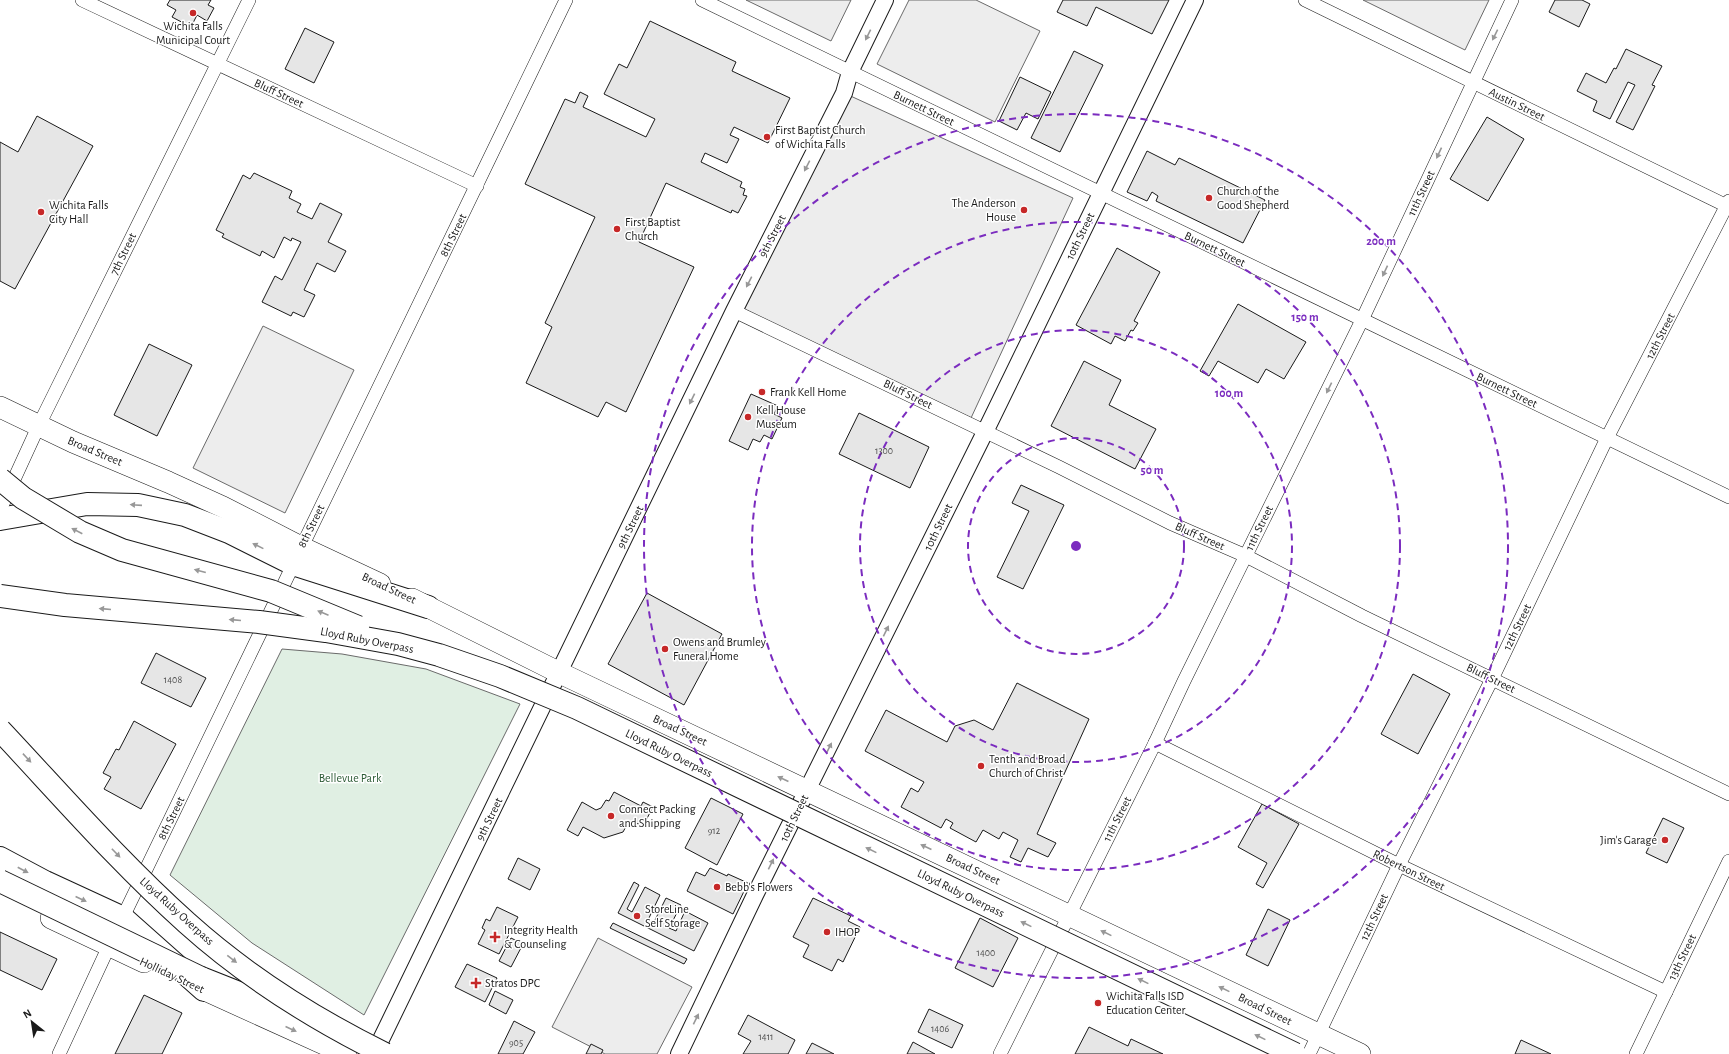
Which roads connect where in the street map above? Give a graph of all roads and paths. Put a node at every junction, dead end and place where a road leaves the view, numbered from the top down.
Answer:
1 (82, 0) edge
2 (249, 0) edge
3 (566, 0) edge
4 (702, 0) edge
5 (884, 0) edge
6 (1195, 0) edge
7 (1305, 0) edge
8 (1512, 0) edge
9 (217, 64) junction
10 (850, 72) junction
11 (1472, 82) junction
12 (477, 186) junction
13 (1101, 194) junction
14 (1728, 205) edge
15 (734, 311) junction
16 (1362, 320) junction
17 (0, 407) edge
18 (39, 425) junction
19 (985, 432) junction
20 (1607, 438) junction
21 (0, 479) edge
22 (1729, 498) edge
23 (0, 510) edge
24 (0, 519) edge
25 (297, 555) junction
26 (1246, 556) junction
27 (0, 596) edge
28 (428, 607) joint
29 (398, 644) junction
30 (560, 673) junction
31 (1492, 679) junction
32 (0, 730) edge
33 (1155, 743) junction
34 (807, 791) junction
35 (1729, 794) edge
36 (0, 858) edge
37 (1729, 861) edge
38 (1399, 865) junction
39 (0, 881) edge
40 (0, 893) edge
41 (1069, 915) junction
42 (123, 918) junction
43 (109, 946) junction
44 (204, 990) junction
45 (1666, 992) junction
46 (1319, 1034) junction
47 (347, 1045) edge
48 (59, 1054) edge
49 (374, 1054) edge
50 (385, 1054) edge
51 (679, 1054) edge
52 (1000, 1054) edge
53 (1295, 1054) edge
54 (1309, 1054) edge
55 (1360, 1054) edge
56 (1636, 1054) edge

1 - 9 street, Bluff Street
2 - 9 street, 7th Street
3 - 12 street, 8th Street
4 - 10 street, Burnett Street
5 -> 10 street, 9th Street
6 - 13 street, 10th Street
7 - 11 street, Austin Street
8 -> 11 street, 11th Street
9 - 12 street, Bluff Street
9 - 18 street, 7th Street
10 - 13 street, Burnett Street
10 -> 15 street, 9th Street
11 - 14 street, Austin Street
11 -> 16 street, 11th Street
12 - 25 street, 8th Street
13 - 16 street, Burnett Street
13 - 19 street, 10th Street
14 - 20 street, 12th Street
15 - 19 street, Bluff Street
15 -> 30 street, 9th Street
16 - 20 street, Burnett Street
16 -> 26 street, 11th Street
17 - 18 main road, Broad Street
18 - 23 street, 7th Street
18 - 25 main road, Broad Street
19 - 26 street, Bluff Street
34 -> 19 street, 10th Street
20 - 22 street, Burnett Street
20 - 31 street, 12th Street
29 -> 21 highway, bridge
25 -> 24 highway
25 - 28 highway
25 - 42 street, 8th Street
26 - 31 street, Bluff Street
26 - 33 street, 11th Street
29 -> 27 highway, Lloyd Ruby Overpass, bridge
28 - 30 main road, Broad Street
53 -> 29 highway, Lloyd Ruby Overpass, bridge
34 -> 30 main road, Broad Street
30 - 49 street, 9th Street
31 - 35 street, Bluff Street
31 - 38 street, 12th Street
32 -> 47 highway, Lloyd Ruby Overpass, bridge
33 - 38 street, Robertson Street
33 - 41 street, 11th Street
41 -> 34 main road, Broad Street
51 -> 34 street, 10th Street
36 -> 42 highway
37 - 45 street, 13th Street
38 - 45 street, Robertson Street
38 - 46 street, 12th Street
39 - 47 highway, bridge
40 - 43 main road, Holliday Street
46 -> 41 main road, Broad Street
41 - 52 street, 11th Street
42 - 43 street, 8th Street
42 - 44 highway
43 - 44 main road, Holliday Street
43 - 48 street, 8th Street
44 -> 47 main road, Holliday Street
45 - 56 street, 13th Street
46 - 54 street, 12th Street
46 - 55 main road, Broad Street
47 - 50 highway, Lloyd Ruby Overpass, bridge

